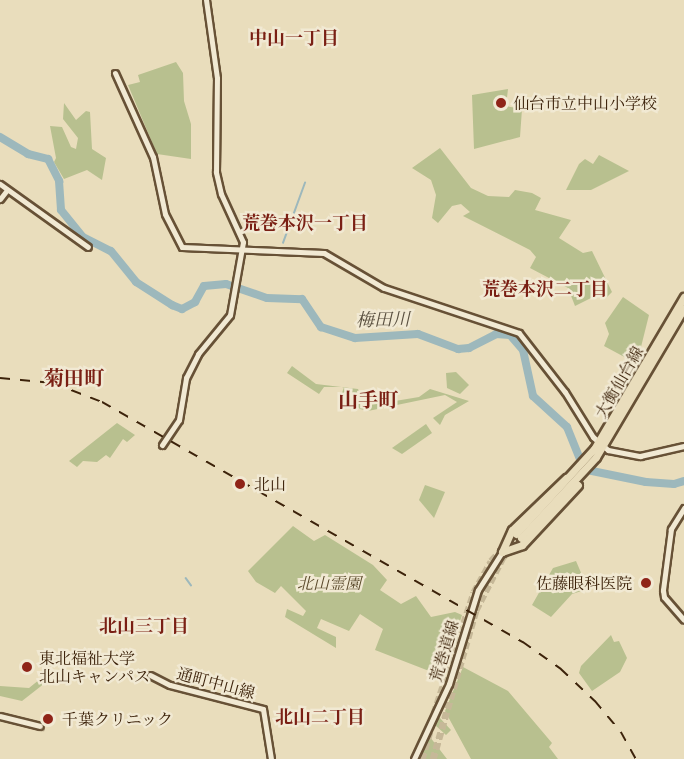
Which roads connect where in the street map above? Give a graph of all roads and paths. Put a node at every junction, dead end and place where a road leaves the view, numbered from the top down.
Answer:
1 (206, 0) edge
2 (115, 73) dead end
3 (0, 184) edge
4 (7, 190) junction
5 (0, 199) edge
6 (88, 247) dead end
7 (242, 249) junction
8 (684, 297) edge
9 (684, 308) edge
10 (632, 391) junction
11 (162, 445) dead end
12 (601, 445) junction
13 (684, 446) edge
14 (583, 470) junction
15 (570, 476) junction
16 (684, 508) edge
17 (533, 533) junction
18 (519, 539) junction
19 (506, 543) junction
20 (502, 552) junction
21 (684, 621) edge
22 (150, 675) dead end
23 (0, 716) edge
24 (40, 726) dead end
25 (271, 759) edge
26 (414, 759) edge

1 - 7 street
2 - 7 street
3 - 4 street
4 - 5 street
4 - 6 street
7 - 11 street
7 - 12 street
8 - 10 main road, 大衡仙台線
9 - 10 main road, 大衡仙台線
10 - 12 main road, 大衡仙台線
12 - 13 street
12 - 14 main road, 大衡仙台線
14 - 15 main road, 大衡仙台線
14 - 17 main road, 大衡仙台線
14 - 18 main road, 大衡仙台線
15 - 18 main road, 大衡仙台線
15 - 19 main road, 大衡仙台線
16 - 21 street
17 - 18 main road, 大衡仙台線
17 - 19 main road
18 - 19 main road
18 - 20 main road, 大衡仙台線
19 - 20 main road, 大衡仙台線
20 - 26 street, 荒巻道線
22 - 25 street, 通町中山線
23 - 24 street

